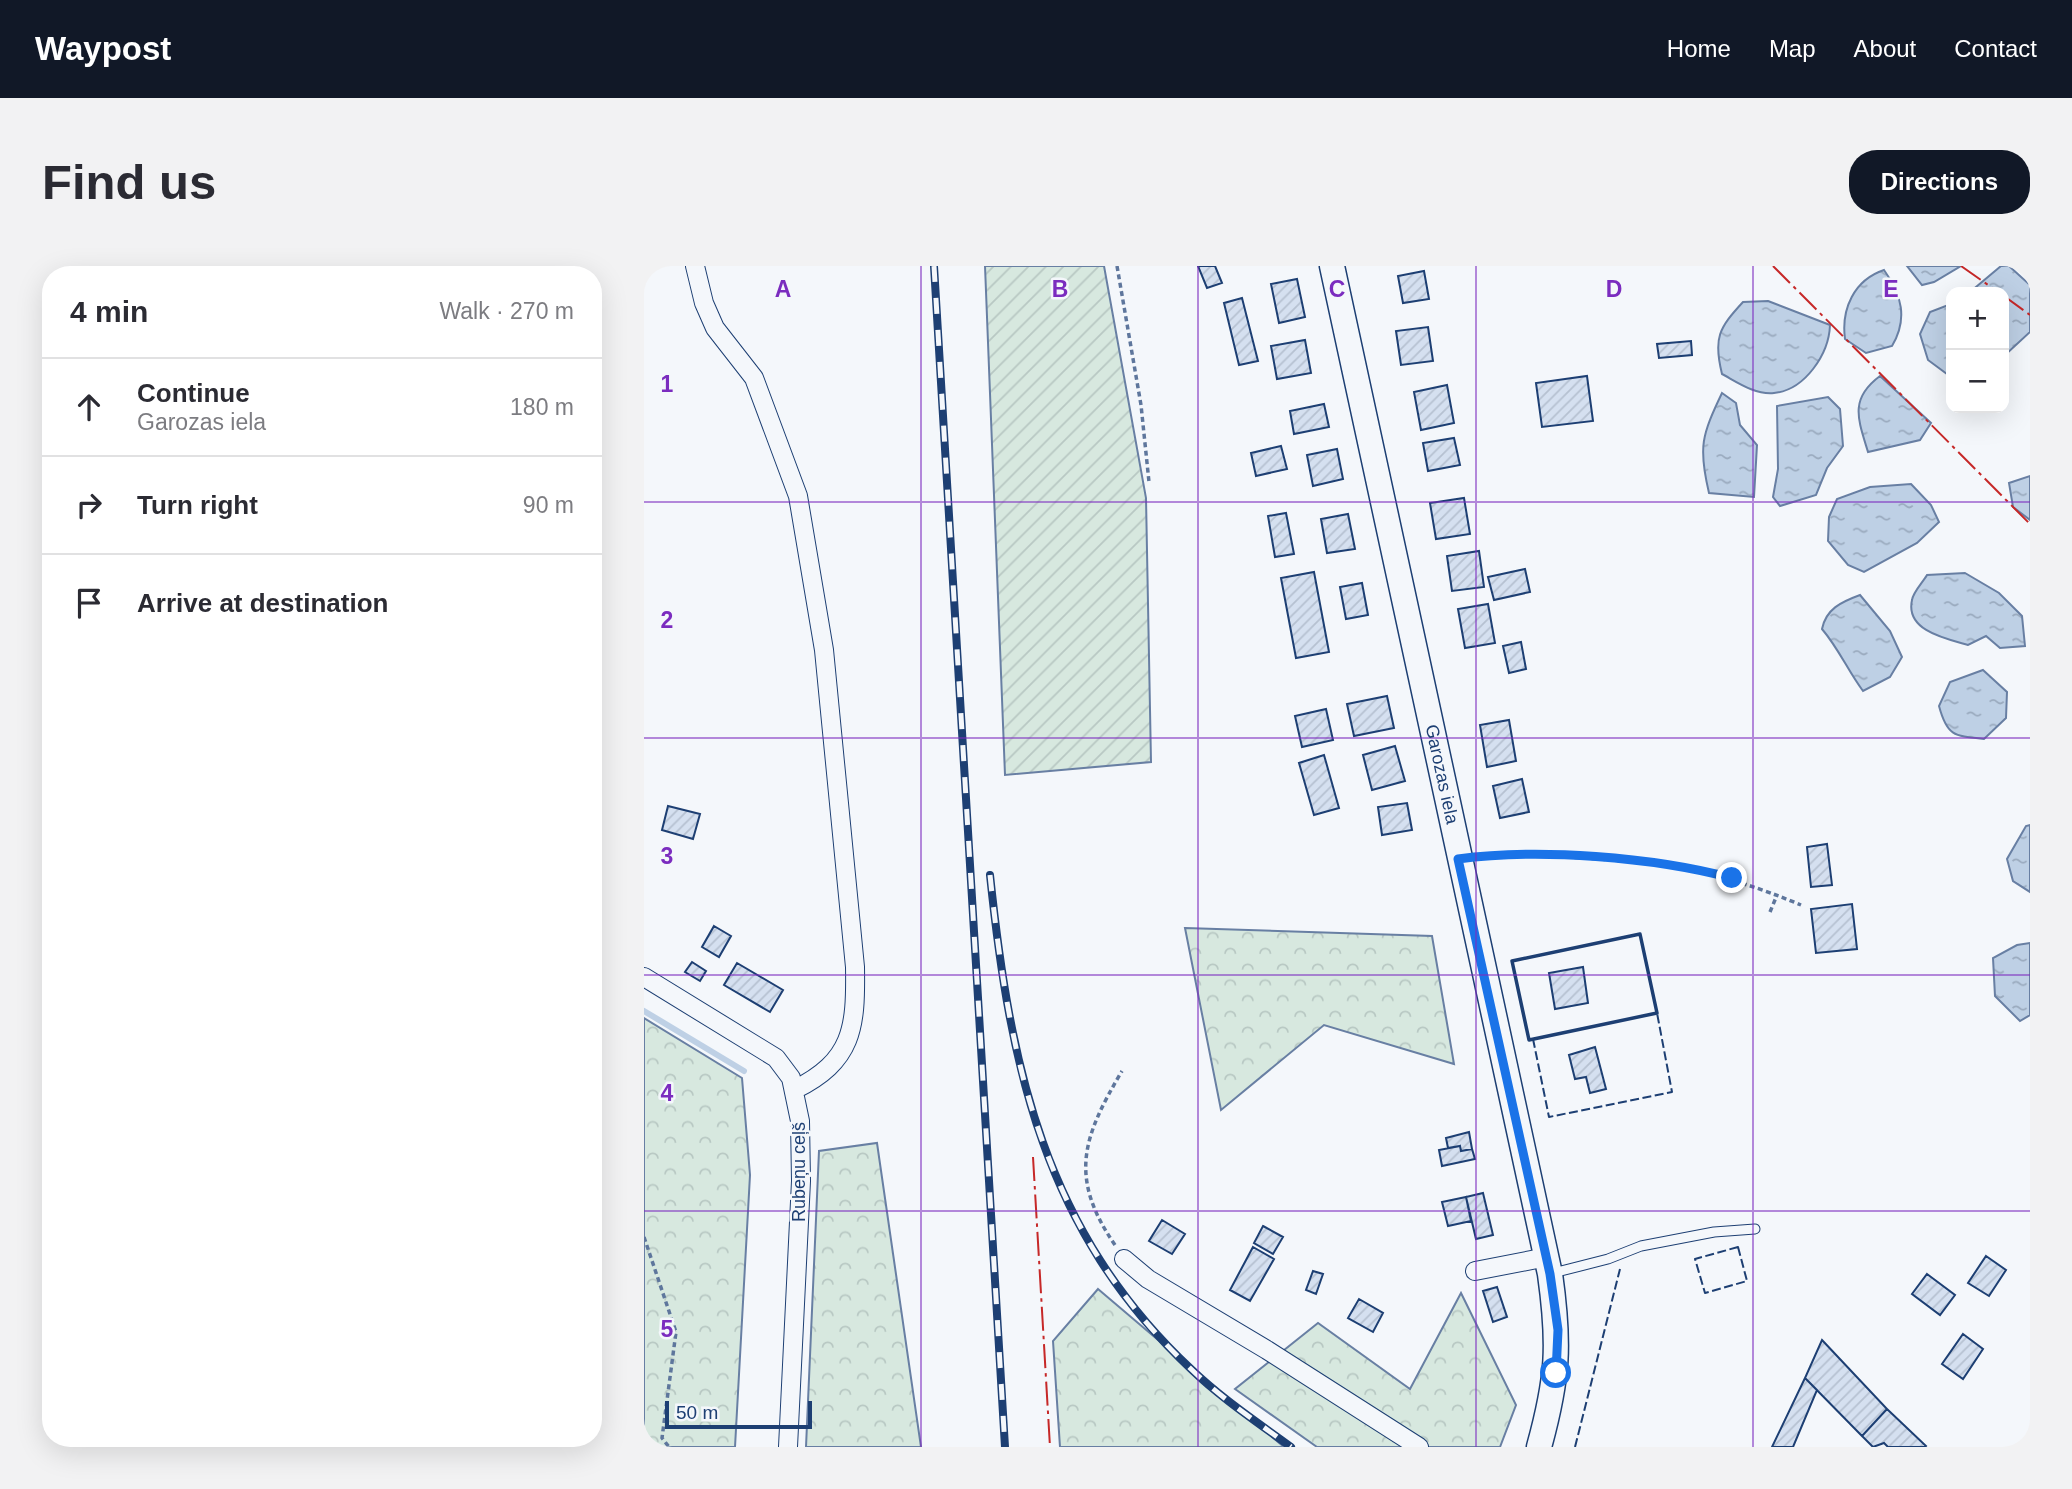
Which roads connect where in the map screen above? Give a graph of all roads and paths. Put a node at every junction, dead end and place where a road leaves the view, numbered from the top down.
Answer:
1 (695, 266) edge
2 (1117, 266) edge
3 (1332, 266) edge
4 (1149, 482) dead end
5 (1458, 859) junction
6 (1777, 895) junction
7 (1801, 905) dead end
8 (1770, 912) dead end
9 (644, 977) edge
10 (1122, 1071) dead end
11 (794, 1090) junction
12 (1755, 1228) dead end
13 (644, 1237) edge
14 (1124, 1259) joint
15 (1548, 1266) junction
16 (1475, 1271) dead end
17 (668, 1447) edge
18 (788, 1447) edge
19 (1419, 1447) edge
20 (1539, 1447) edge

1 - 11 street
2 - 4 path
3 - 5 main road, Garozas iela
5 - 6 path
5 - 15 main road, Garozas iela
6 - 7 path
6 - 8 path
9 - 11 street, Rubeņu ceļš
10 - 14 path
11 - 18 street, Rubeņu ceļš
12 - 15 lane
13 - 17 path
14 - 19 street
15 - 16 street
15 - 20 main road, Garozas iela

